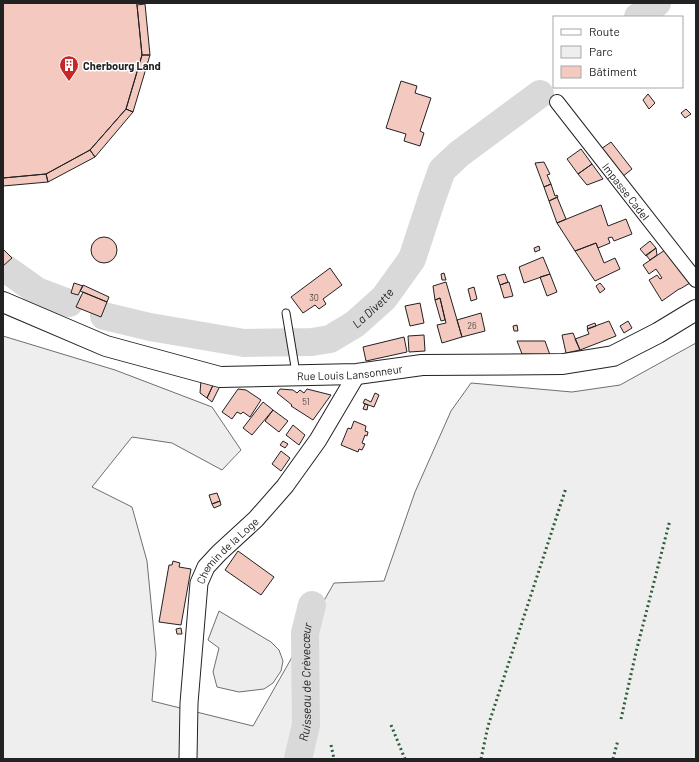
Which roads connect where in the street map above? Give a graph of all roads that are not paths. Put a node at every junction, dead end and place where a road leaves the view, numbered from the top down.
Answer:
1 (557, 102) dead end
2 (696, 280) edge
3 (3, 302) edge
4 (696, 310) edge
5 (286, 313) dead end
6 (357, 374) junction
7 (297, 375) junction
8 (188, 759) edge

1 - 2 street, Impasse Cadel
3 - 7 main road, Rue Louis Lansonneur
4 - 6 main road, Rue Louis Lansonneur
5 - 7 lane
6 - 7 main road, Rue Louis Lansonneur
6 - 8 street, Chemin de la Loge

